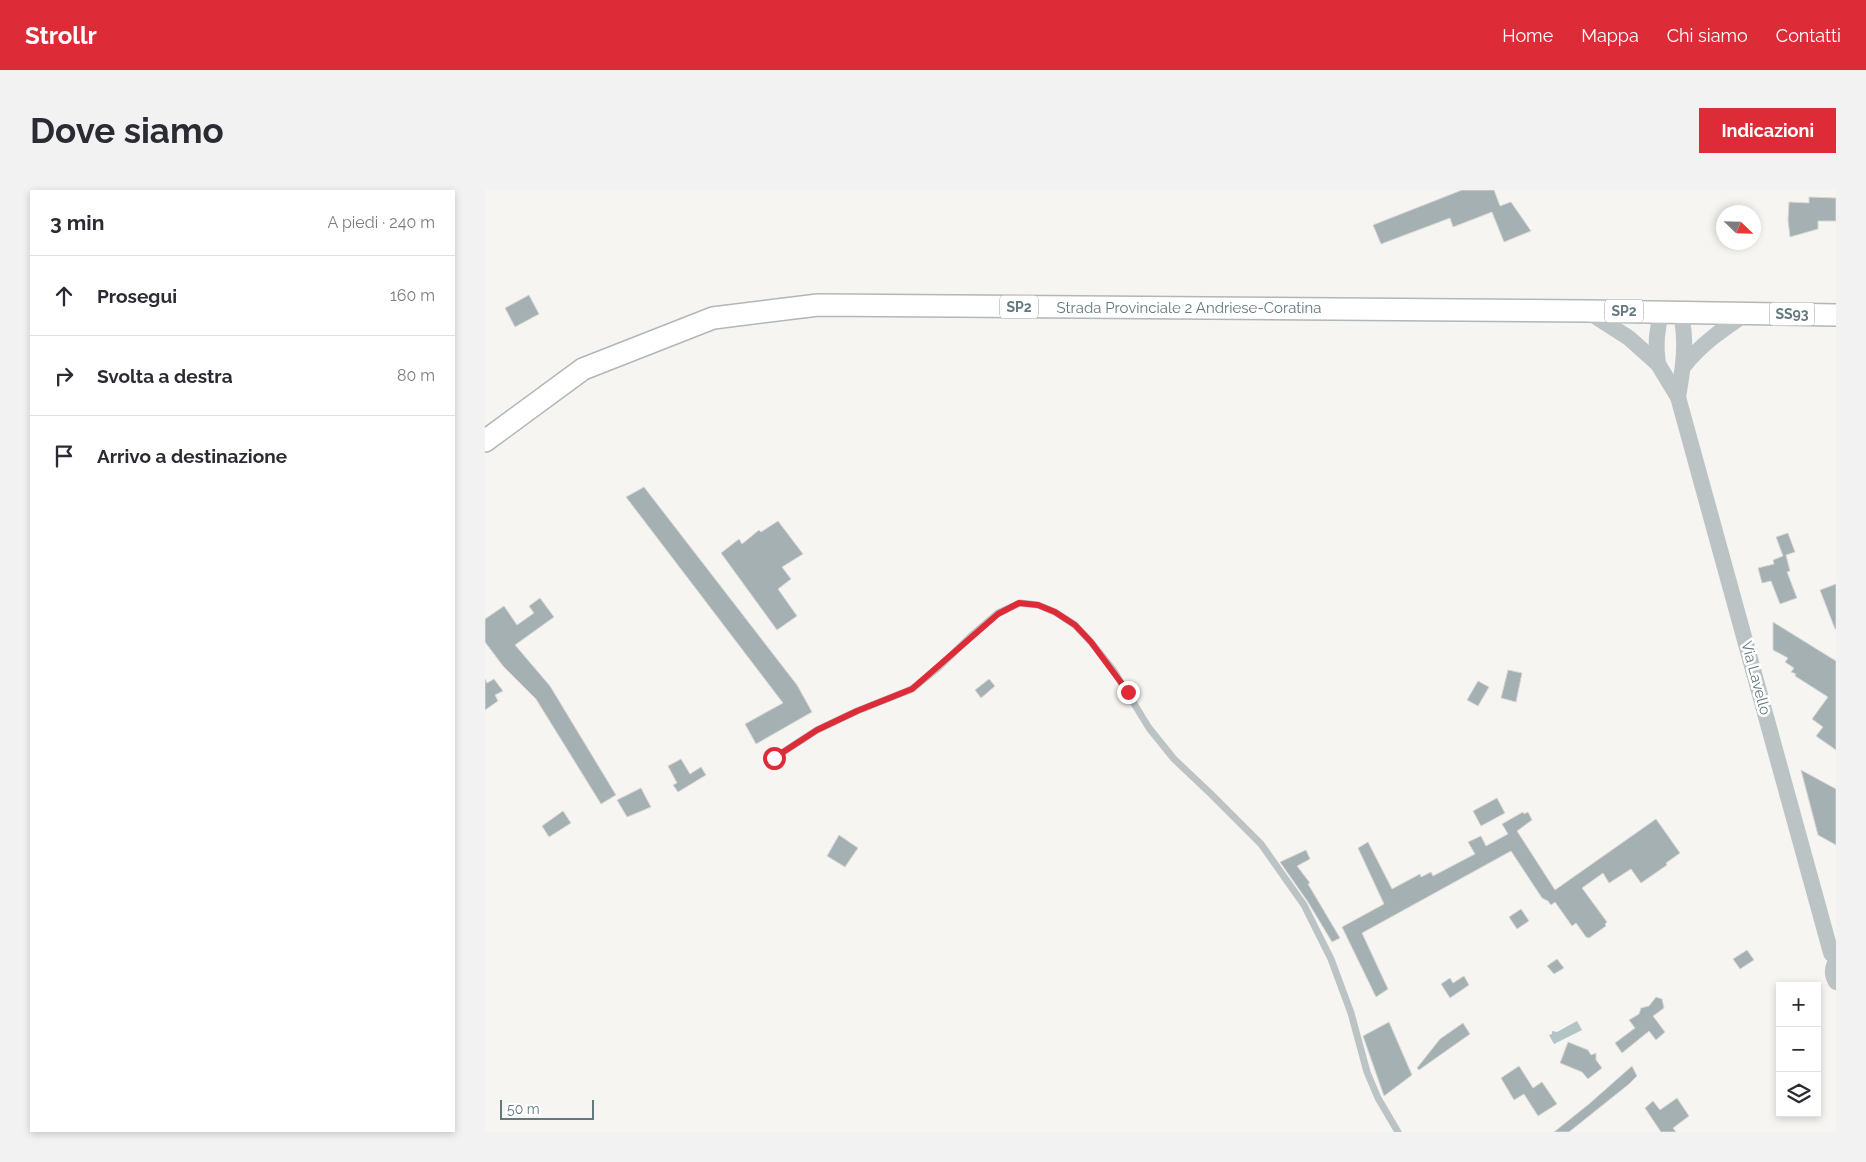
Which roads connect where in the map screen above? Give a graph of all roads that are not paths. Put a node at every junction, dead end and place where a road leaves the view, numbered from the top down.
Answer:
1 (1587, 311) junction
2 (1671, 312) junction
3 (1747, 313) junction
4 (1836, 315) edge
5 (1658, 364) junction
6 (1683, 367) junction
7 (1678, 397) junction
8 (485, 441) edge
9 (774, 758) dead end
10 (1836, 958) edge
11 (1836, 962) edge
12 (1836, 982) edge
13 (1398, 1132) edge

1 - 2 main road, Strada Provinciale 2 Andriese-Coratina / SP2
1 - 5 street, Via Lavello
1 - 8 main road, Strada Provinciale 2 Andriese-Coratina / SP2
2 - 3 main road, Strada Provinciale 2 Andriese-Coratina / SP2
2 - 5 street, Via Lavello
2 - 6 street, Via Lavello
3 - 4 main road, SS93
3 - 6 street
5 - 7 street, Via Lavello
6 - 7 street, Via Lavello
7 - 10 street, Via Lavello
9 - 13 lane
11 - 12 street

